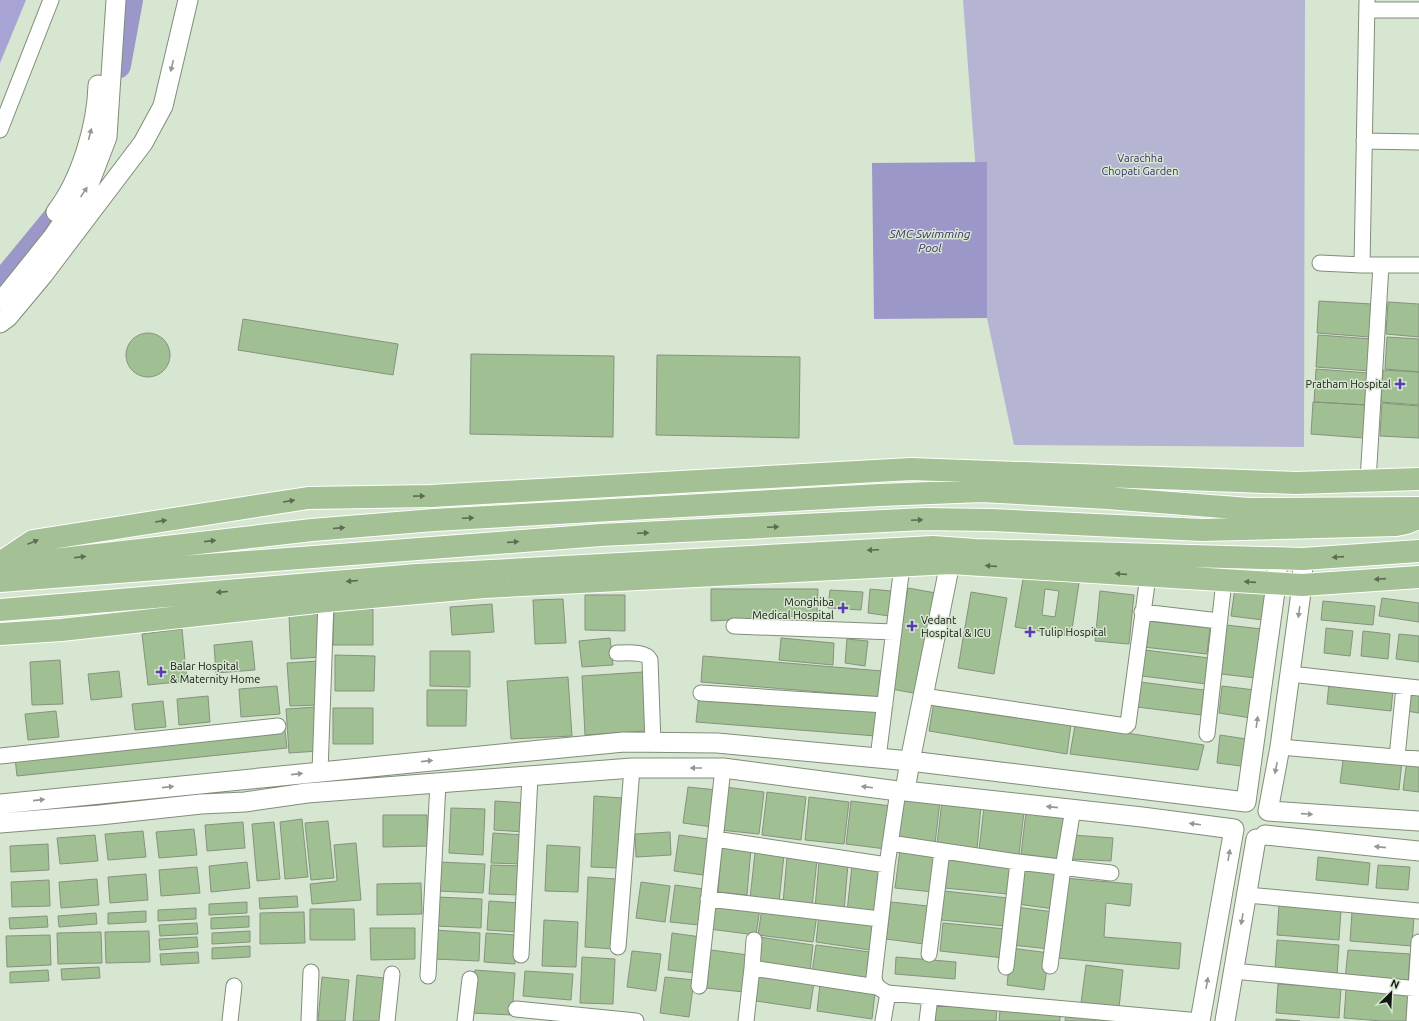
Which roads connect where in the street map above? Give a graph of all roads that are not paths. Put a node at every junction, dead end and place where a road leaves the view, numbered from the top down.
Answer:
1 (51, 0) edge
2 (188, 0) edge
3 (1367, 5) edge
4 (115, 8) edge
5 (1419, 10) edge
6 (181, 28) junction
7 (0, 130) edge
8 (1364, 141) junction
9 (1419, 142) edge
10 (1320, 263) dead end
11 (1362, 265) junction
12 (1381, 265) junction
13 (1419, 265) edge
14 (0, 286) edge
15 (0, 301) edge
16 (0, 323) edge
17 (0, 336) edge
18 (1419, 479) edge
19 (1368, 481) junction
20 (1419, 508) edge
21 (1419, 518) edge
22 (1414, 552) edge
23 (1278, 558) junction
24 (1304, 559) junction
25 (0, 563) edge
26 (950, 563) junction
27 (0, 566) edge
28 (902, 566) junction
29 (1148, 576) junction
30 (1419, 577) edge
31 (0, 581) edge
32 (1224, 581) junction
33 (1276, 584) junction
34 (1302, 585) junction
35 (0, 597) edge
36 (326, 601) junction
37 (0, 610) edge
38 (1142, 612) junction
39 (1219, 621) junction
40 (734, 626) dead end
41 (894, 632) junction
42 (0, 634) edge
43 (617, 652) dead end
44 (1290, 674) junction
45 (1412, 688) edge
46 (701, 693) dead end
47 (923, 696) junction
48 (885, 705) junction
49 (278, 726) dead end
50 (1207, 734) dead end
51 (653, 743) junction
52 (1280, 747) junction
53 (0, 756) edge
54 (1397, 757) junction
55 (878, 758) junction
56 (1419, 759) edge
57 (910, 761) junction
58 (632, 768) junction
59 (723, 768) junction
60 (320, 772) junction
61 (530, 776) junction
62 (438, 783) junction
63 (901, 791) junction
64 (1246, 802) junction
65 (0, 804) edge
66 (1073, 810) junction
67 (1268, 811) junction
68 (1419, 821) edge
69 (0, 823) edge
70 (1234, 829) junction
71 (1260, 837) junction
72 (715, 839) junction
73 (890, 843) junction
74 (942, 851) junction
75 (1419, 851) edge
76 (1018, 862) junction
77 (887, 865) junction
78 (1063, 868) junction
79 (1111, 873) dead end
80 (1247, 895) junction
81 (708, 899) junction
82 (1419, 911) edge
83 (880, 919) junction
84 (754, 940) dead end
85 (1419, 942) edge
86 (618, 947) dead end
87 (929, 954) dead end
88 (521, 955) dead end
89 (1050, 966) dead end
90 (1006, 967) dead end
91 (752, 968) junction
92 (1233, 971) junction
93 (311, 972) dead end
94 (392, 974) dead end
95 (428, 976) dead end
96 (470, 979) dead end
97 (234, 986) dead end
98 (699, 986) dead end
99 (1418, 989) edge
100 (882, 990) junction
101 (930, 997) junction
102 (516, 1009) dead end
103 (230, 1021) edge
104 (309, 1021) edge
105 (387, 1021) edge
106 (465, 1021) edge
107 (636, 1021) edge
108 (746, 1021) edge
109 (883, 1021) edge
110 (927, 1021) edge
111 (1200, 1021) edge
112 (1225, 1021) edge
113 (1414, 1021) edge

1 - 7 street
2 - 6 street
3 - 5 street
3 - 8 street
14 -> 4 street
15 -> 4 street
6 -> 16 street
6 - 17 street
8 - 9 street
8 - 11 street
10 - 11 street
11 - 12 street
12 - 13 street
12 - 19 street
18 - 19 main road
25 -> 19 main road
27 -> 20 main road
31 -> 21 main road
22 -> 24 main road
22 - 35 main road
23 - 24 main road
23 - 33 street
23 -> 37 main road
24 - 34 street
26 - 28 main road
29 -> 26 main road
26 - 47 street
28 - 36 main road
28 - 41 street
29 - 32 main road
29 - 38 street
30 -> 34 main road
33 -> 32 main road
32 - 39 street
33 - 34 main road
64 -> 33 street
34 -> 44 street
36 - 42 main road
36 - 60 street
38 - 39 street
38 - 47 street
39 - 50 street
40 - 41 street
41 - 48 street
43 - 51 street
44 - 45 street
44 - 52 street
45 - 54 street
46 - 48 street
47 - 57 street
48 - 55 street
49 - 53 street
51 - 55 street
60 -> 51 street
52 - 54 street
52 -> 67 street
54 - 56 street
55 - 57 street
57 - 63 street
57 - 64 street
59 -> 58 street
58 - 61 street
58 - 86 street
63 -> 59 street
59 - 72 street
65 -> 60 street
61 - 62 street
61 - 88 street
62 - 69 street
62 - 95 street
66 -> 63 street
63 - 73 street
64 - 67 street
64 - 70 street
70 -> 66 street
66 - 78 street
67 -> 68 street
67 - 71 street
70 - 71 street
111 -> 70 street
75 -> 71 street
71 - 80 street
72 - 77 street
72 - 81 street
73 - 74 street
73 - 77 street
74 - 76 street
74 - 87 street
76 - 78 street
76 - 90 street
77 - 83 street
78 - 79 street
78 - 89 street
80 - 82 street
80 -> 92 street
81 - 83 street
81 - 98 street
83 - 100 street
84 - 91 street
85 - 99 street
91 - 100 street
91 - 108 street
92 - 99 street
92 - 112 street
93 - 104 street
94 - 105 street
96 - 106 street
97 - 103 street
99 - 113 street
100 - 101 street
100 - 109 street
101 - 110 street
101 - 111 street
102 - 107 street

